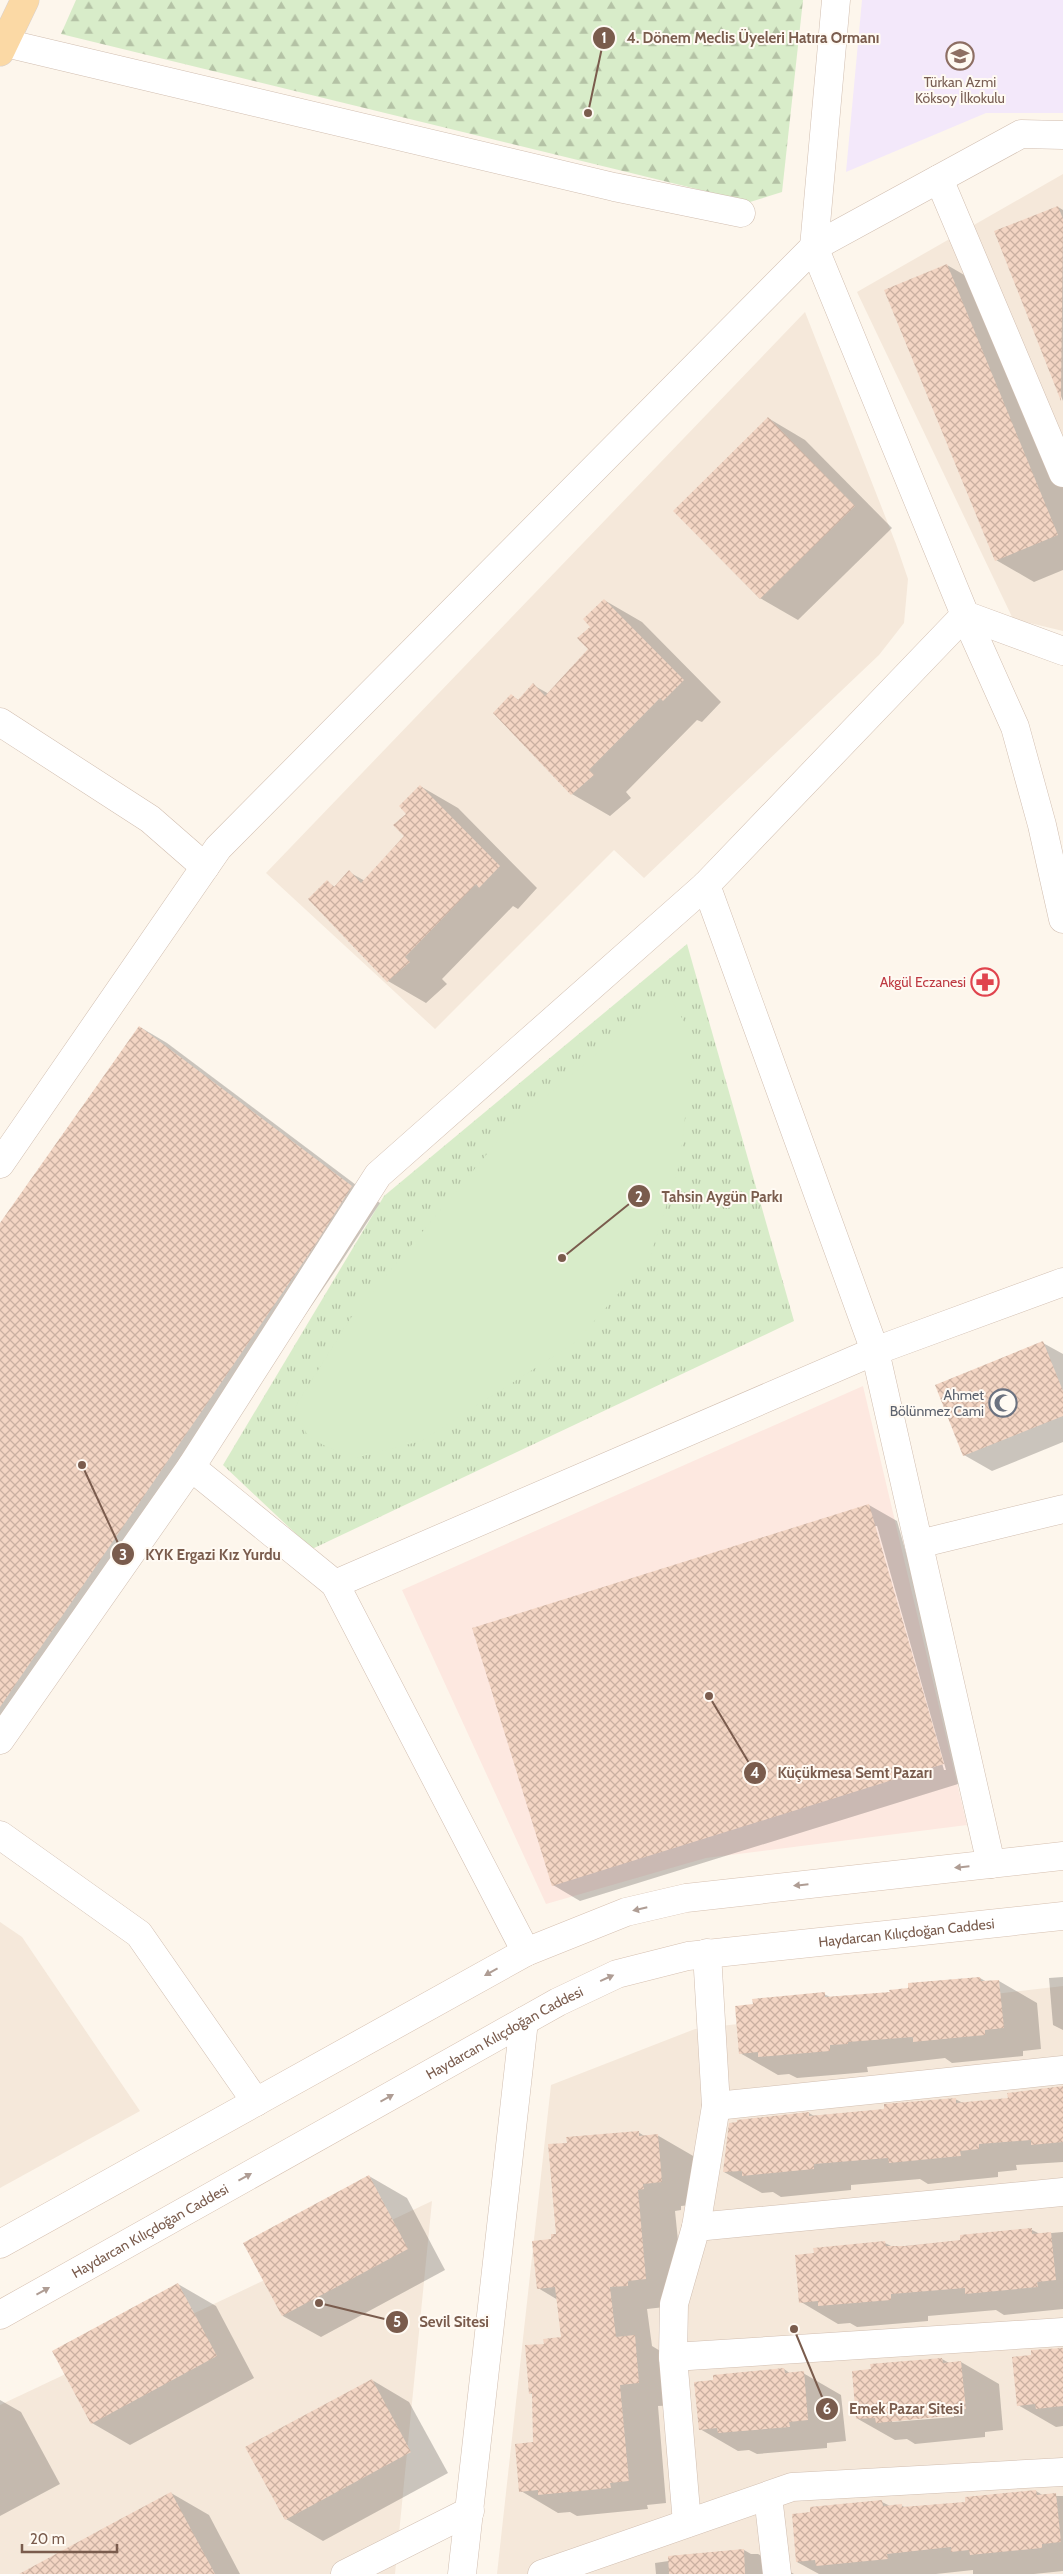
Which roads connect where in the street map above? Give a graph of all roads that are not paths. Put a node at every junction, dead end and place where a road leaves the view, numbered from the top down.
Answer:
1 (25, 0) edge
2 (836, 0) edge
3 (2, 48) edge
4 (1063, 135) edge
5 (939, 179) junction
6 (741, 213) dead end
7 (814, 247) junction
8 (1063, 473) edge
9 (965, 615) junction
10 (1063, 652) edge
11 (0, 722) edge
12 (1053, 821) edge
13 (205, 867) junction
14 (706, 886) junction
15 (1063, 919) edge
16 (0, 1164) edge
17 (1063, 1282) edge
18 (875, 1351) junction
19 (191, 1467) junction
20 (1063, 1509) edge
21 (919, 1544) junction
22 (335, 1584) junction
23 (0, 1740) edge
24 (0, 1835) edge
25 (1063, 1856) edge
26 (991, 1864) junction
27 (1063, 1916) edge
28 (526, 1952) junction
29 (707, 1953) junction
30 (524, 2021) junction
31 (1063, 2070) edge
32 (256, 2102) junction
33 (716, 2106) junction
34 (1063, 2192) edge
35 (696, 2227) junction
36 (0, 2244) edge
37 (0, 2315) edge
38 (1063, 2332) edge
39 (673, 2357) junction
40 (1063, 2472) edge
41 (768, 2496) junction
42 (470, 2511) junction
43 (687, 2522) junction
44 (345, 2574) edge
45 (462, 2574) edge
46 (542, 2574) edge
47 (777, 2574) edge

1 - 3 main road
2 - 7 street
3 - 6 street
4 - 5 street
5 - 7 street
5 - 8 street
7 - 9 street
7 - 13 street
9 - 10 street
9 - 12 street
9 - 14 street
11 - 13 street
12 - 15 street
13 - 16 street
14 - 18 street
14 - 19 street
17 - 18 street
18 - 21 street
18 - 22 street
19 - 22 street
19 - 23 street
20 - 21 street
21 - 26 street
22 - 28 street
24 - 32 street
25 - 26 street
26 -> 28 street
27 - 29 street, Haydarcan Kılıçdoğan Caddesi
28 -> 32 street
30 -> 29 street, Haydarcan Kılıçdoğan Caddesi
29 - 33 street
37 -> 30 street, Haydarcan Kılıçdoğan Caddesi
30 - 42 street
31 - 33 street
32 - 36 street
33 - 35 street
34 - 35 street
35 - 39 street
38 - 39 street
39 - 43 street
40 - 41 street
41 - 43 street
41 - 47 street
42 - 44 street
42 - 45 street
43 - 46 street

